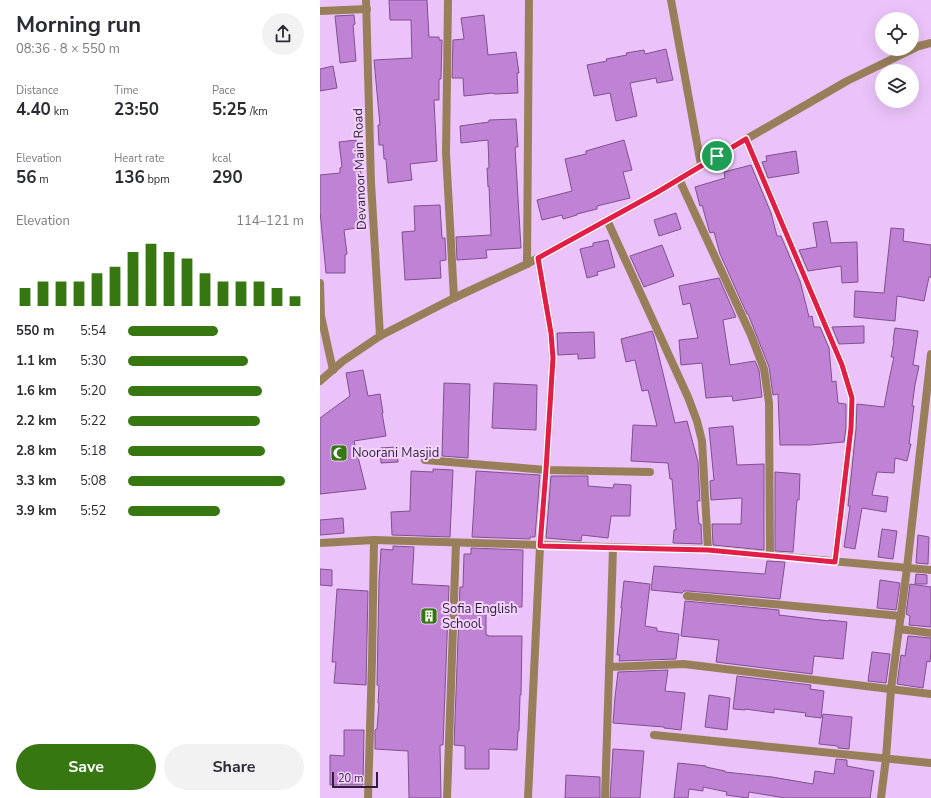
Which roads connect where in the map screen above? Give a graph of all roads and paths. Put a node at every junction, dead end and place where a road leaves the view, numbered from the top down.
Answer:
1 (366, 0) edge
2 (448, 0) edge
3 (529, 0) edge
4 (671, 0) edge
5 (367, 9) junction
6 (320, 12) edge
7 (931, 43) edge
8 (746, 139) junction
9 (701, 165) junction
10 (679, 179) junction
11 (607, 220) junction
12 (538, 258) junction
13 (527, 264) junction
14 (320, 283) edge
15 (454, 298) junction
16 (321, 316) edge
17 (380, 336) junction
18 (931, 354) edge
19 (333, 370) junction
20 (320, 382) edge
21 (425, 460) dead end
22 (546, 470) junction
23 (650, 472) dead end
24 (374, 540) junction
25 (320, 543) edge
26 (456, 543) junction
27 (540, 546) junction
28 (613, 548) junction
29 (708, 550) junction
30 (770, 556) junction
31 (835, 562) junction
32 (907, 568) junction
33 (931, 570) edge
34 (687, 596) dead end
35 (901, 616) junction
36 (899, 629) junction
37 (931, 633) edge
38 (609, 667) junction
39 (891, 689) junction
40 (931, 694) edge
41 (654, 734) dead end
42 (886, 758) junction
43 (931, 763) edge
44 (368, 798) edge
45 (447, 798) edge
46 (528, 798) edge
47 (605, 798) edge
48 (881, 798) edge

1 - 5 street, Devanoor Main Road
2 - 15 street
3 - 13 street
4 - 9 street
5 - 6 street
5 - 17 street, Devanoor Main Road
7 - 8 street
8 - 9 street
8 - 31 street
9 - 10 street
10 - 11 street
10 - 30 street
11 - 12 street
11 - 29 street
12 - 13 street
12 - 22 street
13 - 15 street
14 - 16 street
15 - 17 street
16 - 19 street
17 - 19 street
18 - 32 street
19 - 20 street
21 - 22 street
22 - 23 street
22 - 27 street
24 - 25 street
24 - 26 street
24 - 44 street
26 - 27 street
26 - 45 street
27 - 28 street
27 - 46 street
28 - 29 street
28 - 38 street
29 - 30 street
30 - 31 street
31 - 32 street
32 - 33 street
32 - 35 street
34 - 35 street
35 - 36 street
36 - 37 street
36 - 39 street
38 - 39 street
38 - 47 street
39 - 40 street
39 - 42 street
41 - 42 street
42 - 43 street
42 - 48 street

